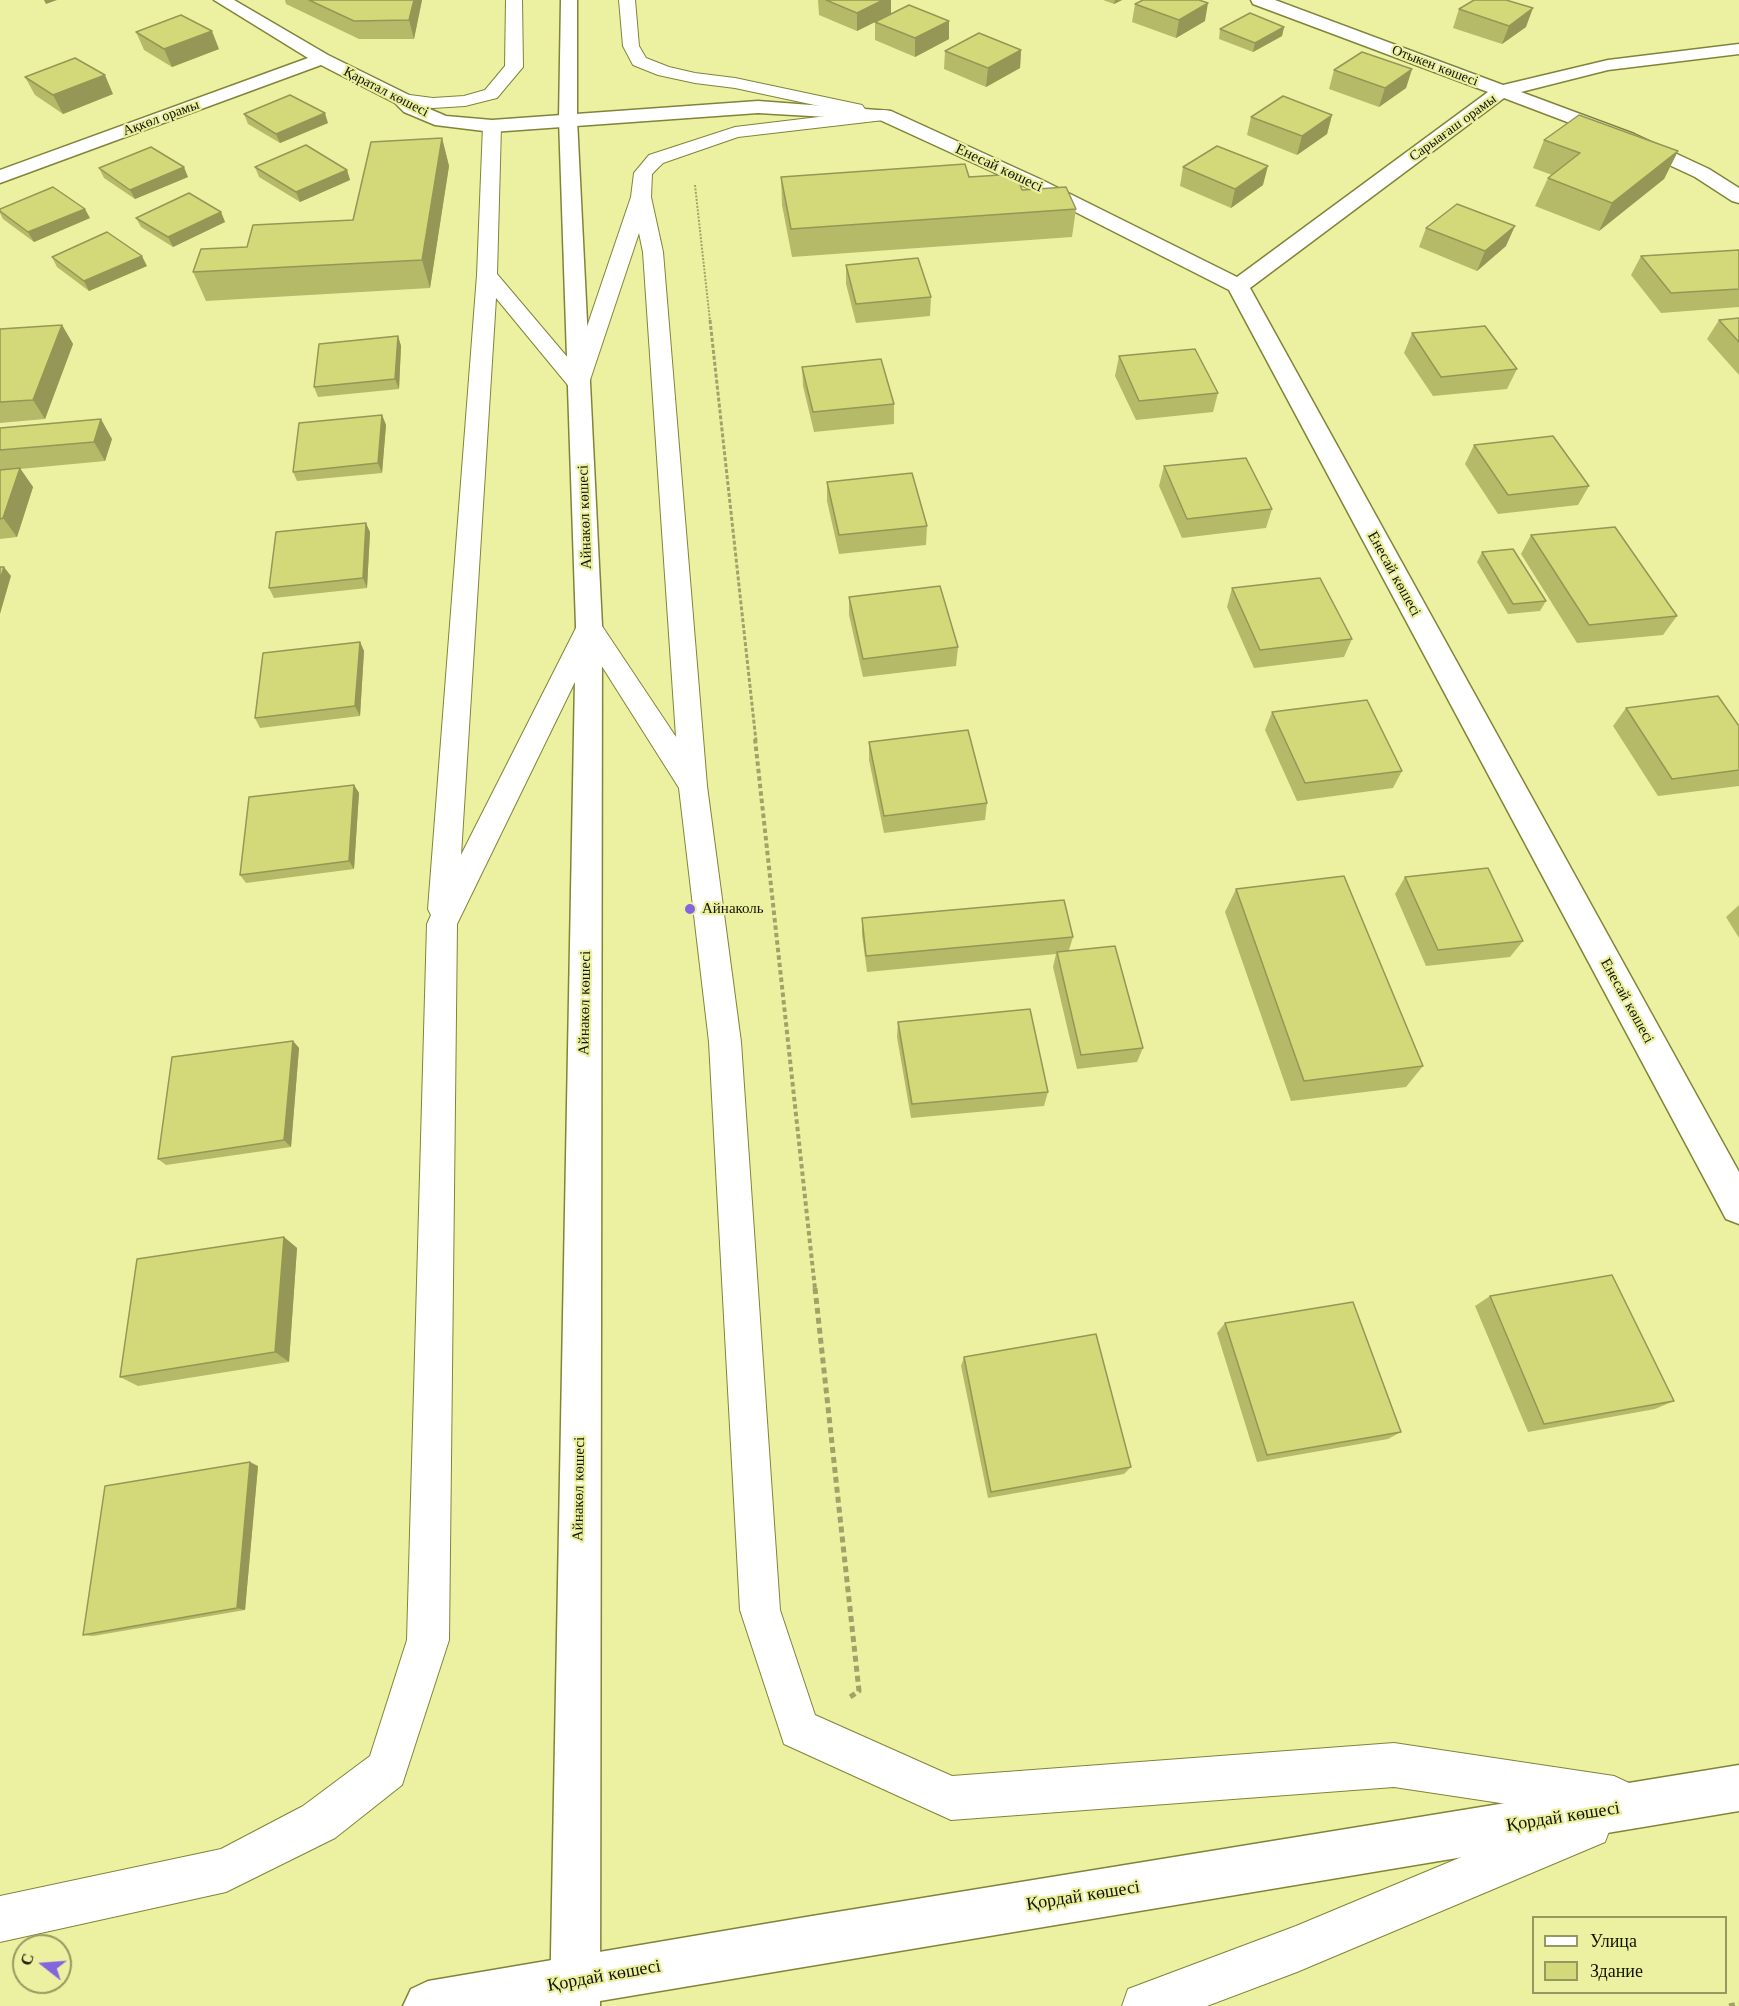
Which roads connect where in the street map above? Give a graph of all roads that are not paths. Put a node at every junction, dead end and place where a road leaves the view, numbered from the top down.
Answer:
1 (222, 0) edge
2 (514, 0) edge
3 (569, 0) edge
4 (627, 0) edge
5 (1259, 0) edge
6 (1739, 49) edge
7 (322, 59) junction
8 (1502, 91) junction
9 (402, 99) junction
10 (884, 115) junction
11 (568, 119) junction
12 (492, 126) junction
13 (0, 177) edge
14 (641, 197) junction
15 (1739, 197) edge
16 (487, 275) junction
17 (1238, 286) junction
18 (579, 384) junction
19 (589, 626) junction
20 (693, 786) junction
21 (442, 924) junction
22 (1739, 1207) edge
23 (1739, 1788) edge
24 (1645, 1803) junction
25 (0, 1919) edge
26 (575, 1993) edge
27 (428, 2006) edge
28 (1145, 2006) edge

1 - 7 street, Қаратал көшесі
2 - 9 lane
3 - 11 street, Айнакөл көшесі
4 - 10 lane
5 - 8 street, Отыкен көшесі
6 - 8 street, Сарыағаш орамы
7 - 9 street, Қаратал көшесі
7 - 13 street, Ақкөл орамы
8 - 15 street, Отыкен көшесі
8 - 17 street, Сарыағаш орамы
9 - 12 street, Қаратал көшесі
10 - 11 street, Қаратал көшесі
10 - 14 lane
10 - 17 street, Енесай көшесі
11 - 12 street, Қаратал көшесі
11 - 18 street, Айнакөл көшесі
12 - 16 lane
14 - 18 lane
14 - 20 lane
16 - 18 lane
16 - 21 lane
17 - 22 street, Енесай көшесі
18 - 19 street, Айнакөл көшесі
19 - 20 lane
19 - 21 lane
19 - 26 street, Айнакөл көшесі
20 - 24 lane
21 - 25 lane
23 - 24 street, Қордай көшесі
24 - 26 street, Қордай көшесі
24 - 28 lane
26 - 27 street, Қордай көшесі

